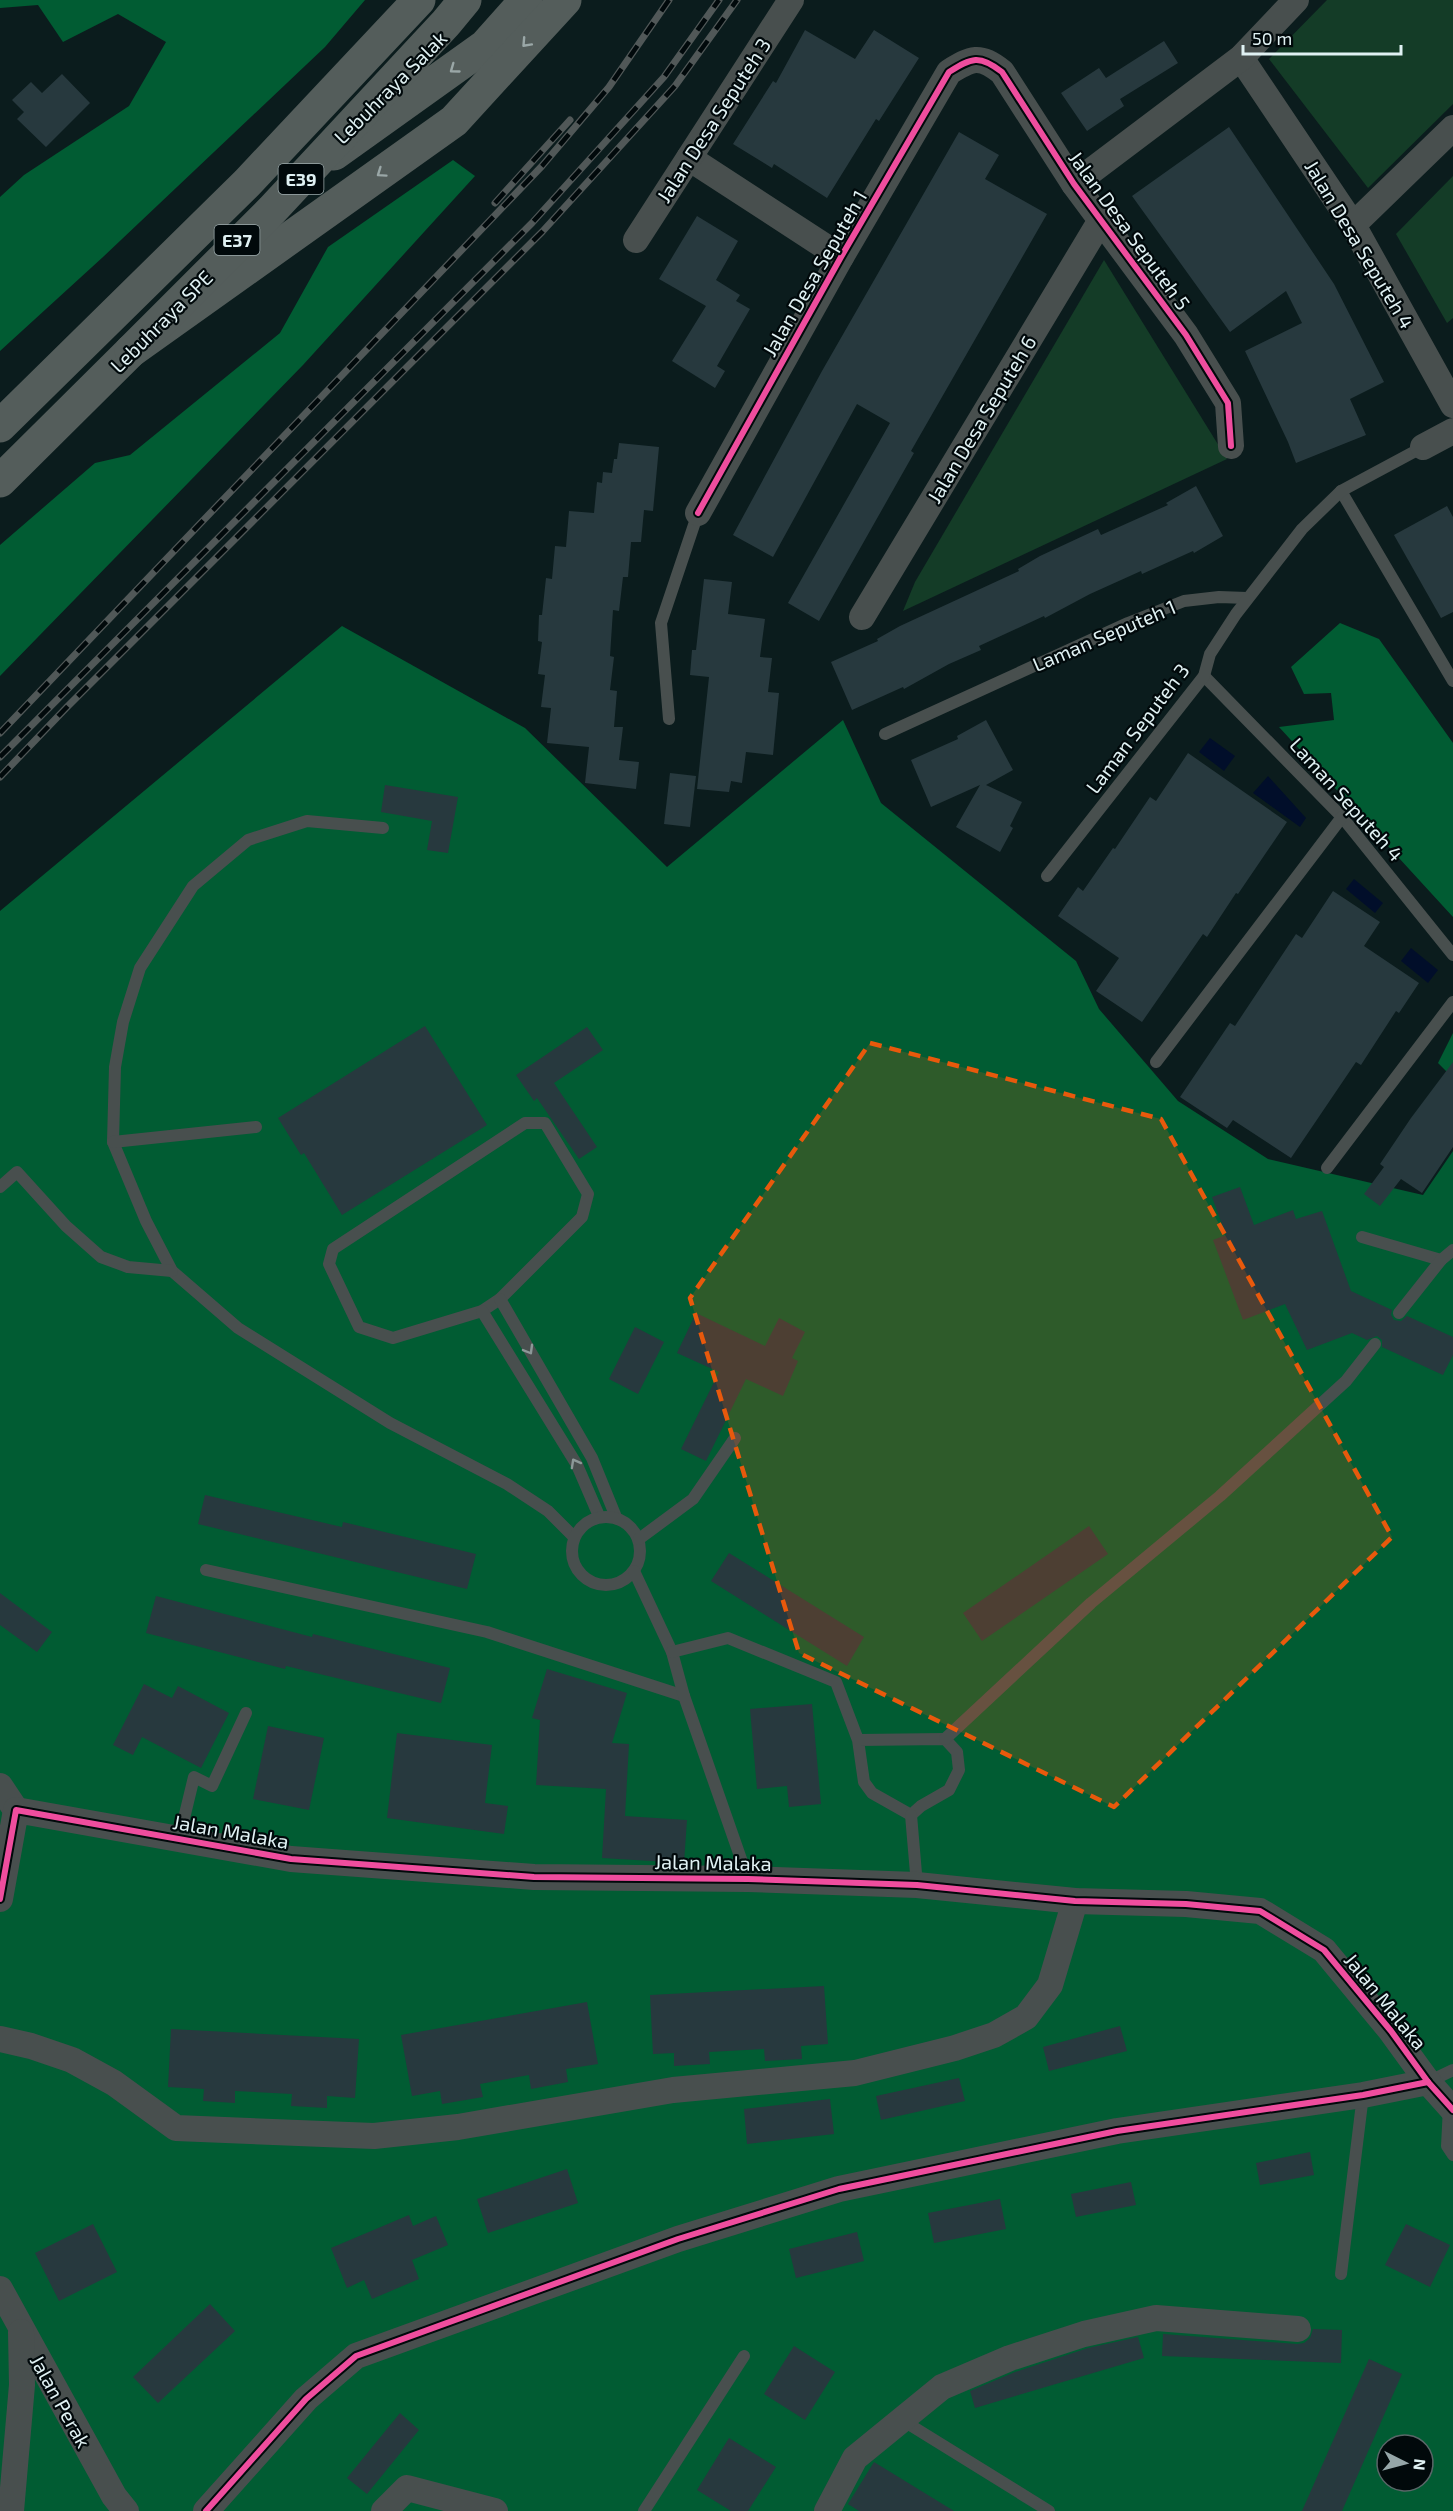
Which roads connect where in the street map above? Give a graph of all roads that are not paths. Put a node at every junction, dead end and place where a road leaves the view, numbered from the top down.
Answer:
1 (411, 0) edge
2 (419, 0) edge
3 (465, 0) edge
4 (475, 0) edge
5 (526, 0) edge
6 (565, 0) edge
7 (791, 0) edge
8 (1296, 0) edge
9 (1241, 58) junction
10 (969, 60) joint
11 (1453, 128) edge
12 (689, 158) junction
13 (292, 184) junction
14 (1074, 184) junction
15 (1101, 220) junction
16 (1353, 225) junction
17 (636, 240) dead end
18 (840, 257) junction
19 (131, 351) junction
20 (0, 397) edge
21 (1453, 405) edge
22 (0, 426) edge
23 (1453, 431) edge
24 (1231, 446) dead end
25 (1424, 447) joint
26 (0, 481) edge
27 (1341, 491) junction
28 (698, 513) joint
29 (1247, 598) junction
30 (862, 617) dead end
31 (1204, 676) junction
32 (1453, 681) edge
33 (669, 718) dead end
34 (885, 734) dead end
35 (1342, 816) junction
36 (383, 828) dead end
37 (1047, 876) dead end
38 (1453, 955) edge
39 (1453, 1002) edge
40 (1156, 1062) dead end
41 (256, 1127) dead end
42 (113, 1143) junction
43 (1327, 1168) dead end
44 (0, 1187) edge
45 (1362, 1237) dead end
46 (1453, 1250) edge
47 (1441, 1260) junction
48 (172, 1271) junction
49 (500, 1299) junction
50 (482, 1311) junction
51 (1399, 1313) dead end
52 (1375, 1344) dead end
53 (735, 1438) dead end
54 (599, 1516) junction
55 (616, 1517) junction
56 (574, 1537) junction
57 (639, 1539) junction
58 (206, 1570) dead end
59 (634, 1571) junction
60 (672, 1652) junction
61 (684, 1696) junction
62 (246, 1713) dead end
63 (945, 1739) junction
64 (858, 1740) junction
65 (0, 1786) edge
66 (16, 1810) junction
67 (911, 1815) junction
68 (179, 1839) junction
69 (748, 1879) junction
70 (917, 1885) junction
71 (0, 1899) edge
72 (1076, 1901) junction
73 (0, 2039) edge
74 (1453, 2070) edge
75 (1428, 2082) junction
76 (1363, 2095) junction
77 (1451, 2108) edge
78 (1453, 2156) edge
79 (1341, 2274) dead end
80 (0, 2289) edge
81 (21, 2326) junction
82 (1298, 2329) dead end
83 (744, 2355) dead end
84 (902, 2420) junction
85 (11, 2511) edge
86 (126, 2511) edge
87 (206, 2511) edge
88 (384, 2511) edge
89 (495, 2511) edge
90 (644, 2511) edge
91 (827, 2511) edge
92 (1049, 2511) edge

1 - 20 highway, E37
2 - 22 highway, Lebuhraya SPE / E39
3 - 19 highway, Lebuhraya SPE / E39, bridge
4 - 13 highway, Lebuhraya Salak / E37
5 -> 13 highway
6 -> 19 highway, bridge
7 - 12 street, Jalan Desa Seputeh 3
8 - 9 street
9 - 14 street
9 - 16 street, Jalan Desa Seputeh 4
10 - 14 street, Jalan Desa Seputeh 5
10 - 18 street, Jalan Desa Seputeh 1
11 - 16 street
12 - 17 street, Jalan Desa Seputeh 3
12 - 18 street
13 - 26 highway, Lebuhraya Salak / E37
14 - 15 street, Jalan Desa Seputeh 5
15 - 24 street, Jalan Desa Seputeh 5
15 - 30 street, Jalan Desa Seputeh 6
16 - 21 street, Jalan Desa Seputeh 4
18 - 28 street, Jalan Desa Seputeh 1
19 - 26 highway, Lebuhraya SPE / E39
23 - 25 street
25 - 27 lane
27 - 29 lane
27 - 32 lane
28 - 33 lane, Jalan Desa Seputeh 1
29 - 31 lane, Laman Seputeh 3
29 - 34 lane, Laman Seputeh 1
31 - 35 lane, Laman Seputeh 4
31 - 37 lane, Laman Seputeh 3
35 - 38 lane, Laman Seputeh 4
35 - 40 lane
36 - 42 lane
39 - 43 lane
41 - 42 lane
42 - 48 lane
44 - 48 lane
45 - 47 lane
46 - 47 lane
47 - 51 lane
48 - 56 lane
49 - 50 lane
49 - 50 lane
49 -> 55 lane
54 -> 50 lane
52 - 63 lane
53 - 57 lane
54 - 55 lane
54 - 56 lane
55 - 57 lane
56 - 59 lane
57 - 59 lane
58 - 61 lane
59 - 60 lane
60 - 61 lane
60 - 64 lane
61 - 69 lane
62 - 68 lane
63 - 64 lane
63 - 67 lane
64 - 67 lane
65 - 66 street
66 - 68 street, Jalan Malaka
66 - 71 street
67 - 70 lane
68 - 69 street, Jalan Malaka
69 - 70 street, Jalan Malaka
70 - 72 street, Jalan Malaka
72 - 73 street
72 - 75 street, Jalan Malaka
74 - 75 lane
75 - 76 street
75 - 77 street, Jalan Malaka
76 - 79 lane
76 - 87 street
77 - 78 lane
80 - 81 street, Jalan Perak
81 - 85 street
81 - 86 street, Jalan Perak
82 - 84 street
83 - 90 lane
84 - 91 street
84 - 92 lane
88 - 89 street

